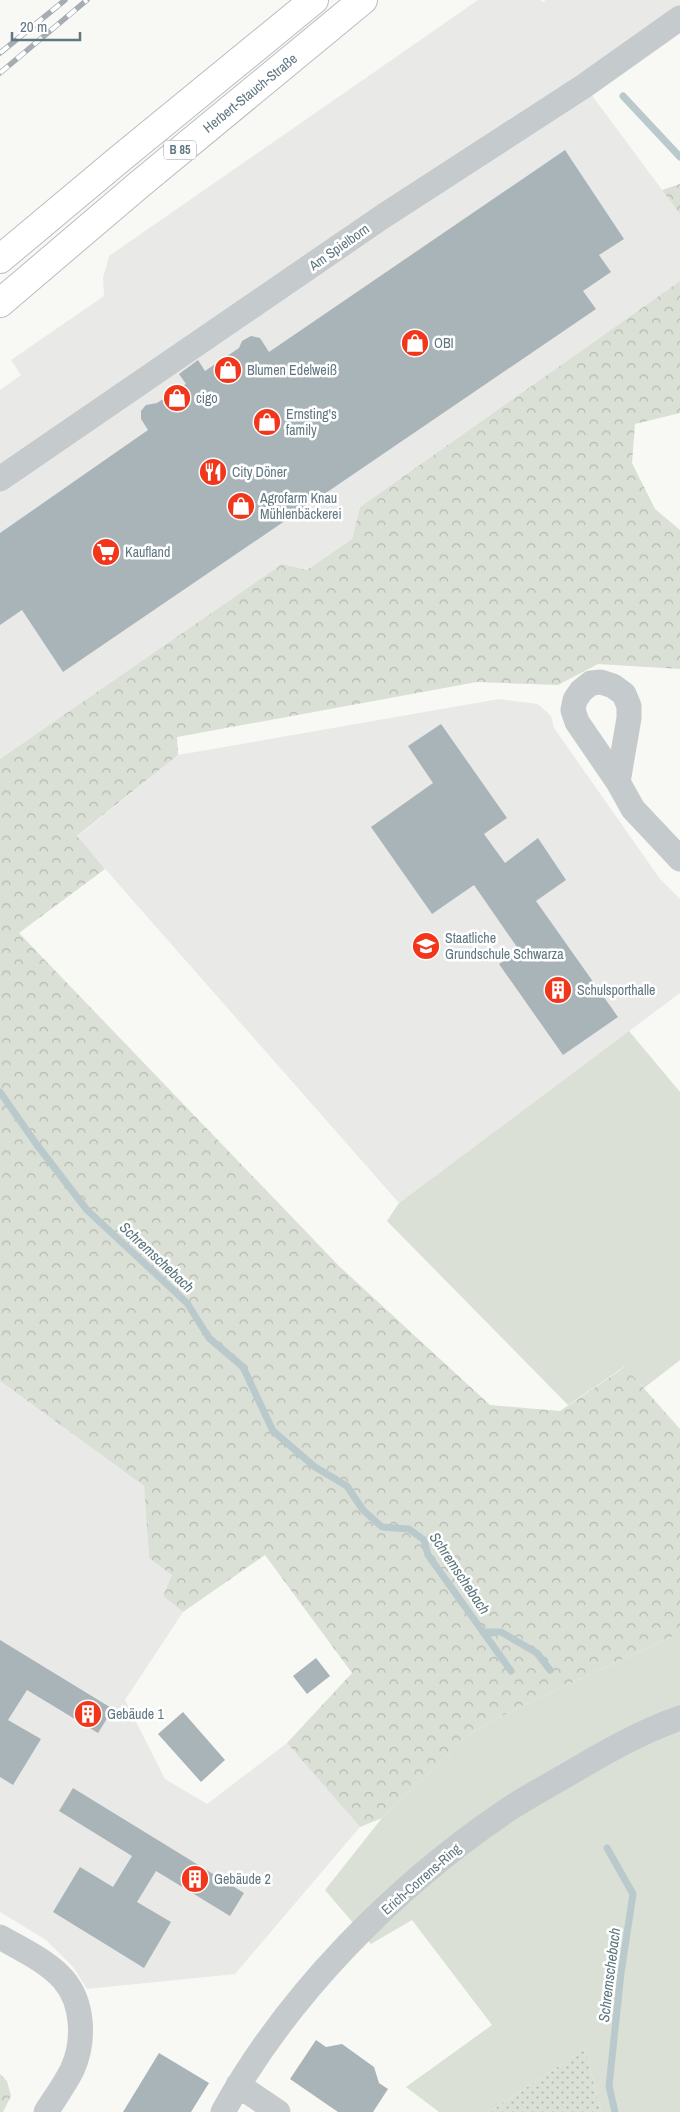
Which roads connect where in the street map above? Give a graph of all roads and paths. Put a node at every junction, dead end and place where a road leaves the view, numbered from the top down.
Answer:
1 (314, 0) edge
2 (363, 0) edge
3 (680, 18) edge
4 (0, 259) edge
5 (0, 303) edge
6 (0, 479) edge
7 (618, 782) dead end
8 (680, 859) edge
9 (680, 1718) edge
10 (0, 1937) edge
11 (238, 2085) junction
12 (46, 2112) edge
13 (223, 2112) edge
14 (278, 2112) edge

1 - 4 main road, B 85
2 - 5 main road, Herbert-Stauch-Straße / B 85
3 - 6 street, Am Spielborn
7 - 8 street
9 - 11 street, Erich-Correns-Ring
10 - 12 street
11 - 13 street, Erich-Correns-Ring
11 - 14 street

